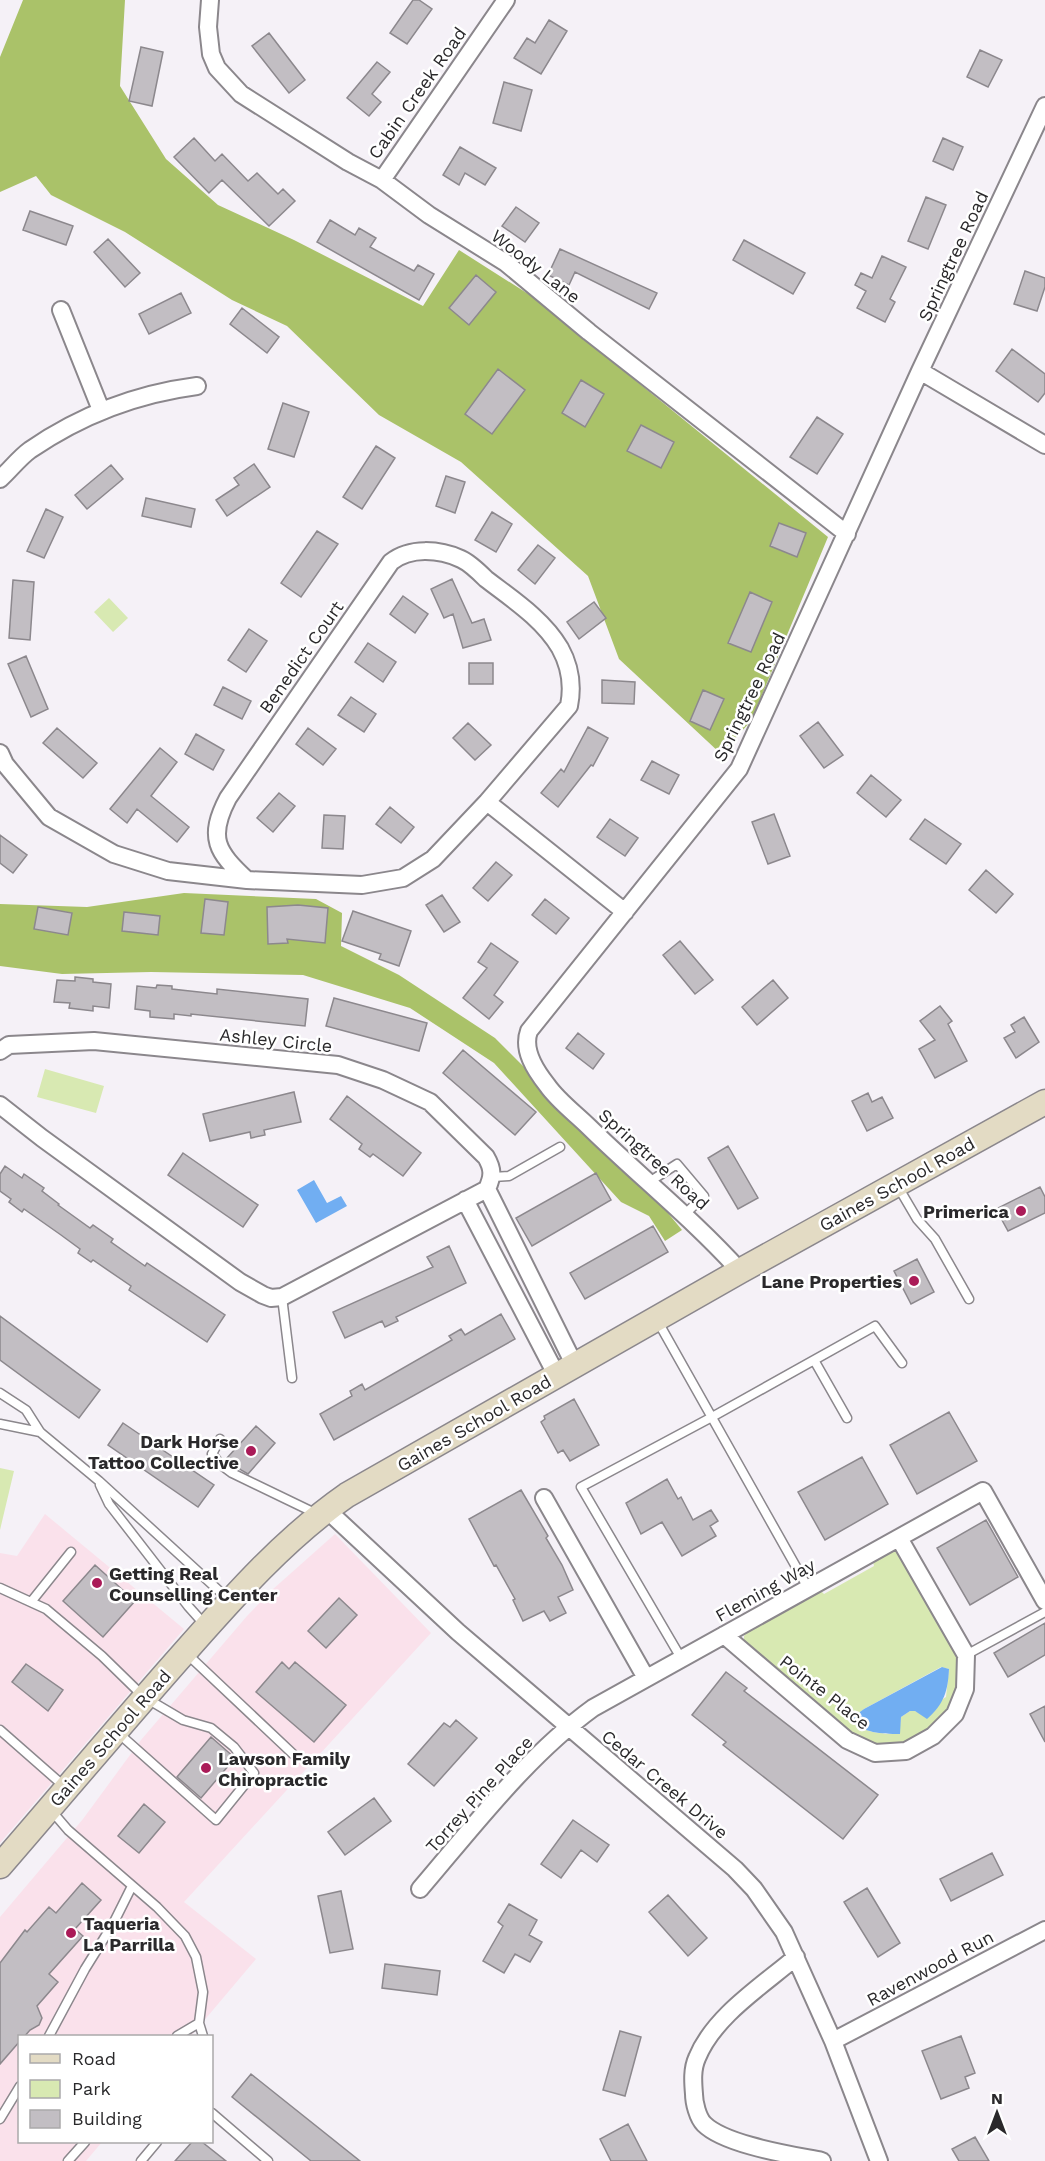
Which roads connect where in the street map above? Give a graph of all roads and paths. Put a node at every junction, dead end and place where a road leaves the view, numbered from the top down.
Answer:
1 (210, 0) edge
2 (506, 0) edge
3 (1045, 106) edge
4 (382, 180) junction
5 (61, 310) dead end
6 (920, 371) junction
7 (197, 386) dead end
8 (100, 410) junction
9 (1045, 445) edge
10 (0, 479) edge
11 (847, 534) junction
12 (0, 753) edge
13 (488, 802) junction
14 (247, 880) junction
15 (625, 912) junction
16 (0, 1051) edge
17 (1045, 1102) edge
18 (0, 1105) edge
19 (560, 1148) dead end
20 (649, 1182) junction
21 (490, 1183) junction
22 (897, 1185) junction
23 (465, 1200) junction
24 (685, 1214) junction
25 (740, 1271) junction
26 (282, 1297) junction
27 (969, 1299) dead end
28 (657, 1319) junction
29 (814, 1360) junction
30 (902, 1363) dead end
31 (566, 1371) junction
32 (292, 1378) dead end
33 (0, 1393) edge
34 (712, 1417) junction
35 (847, 1418) dead end
36 (0, 1425) edge
37 (40, 1432) junction
38 (220, 1439) dead end
39 (99, 1481) junction
40 (544, 1498) dead end
41 (323, 1512) junction
42 (898, 1538) junction
43 (71, 1552) dead end
44 (0, 1588) edge
45 (808, 1588) junction
46 (230, 1601) junction
47 (1045, 1601) edge
48 (31, 1602) junction
49 (1045, 1612) edge
50 (207, 1626) junction
51 (724, 1635) junction
52 (185, 1652) junction
53 (966, 1655) junction
54 (681, 1659) junction
55 (646, 1678) junction
56 (144, 1697) junction
57 (567, 1726) junction
58 (0, 1730) edge
59 (116, 1731) junction
60 (293, 1754) dead end
61 (67, 1789) junction
62 (50, 1809) junction
63 (0, 1866) edge
64 (132, 1886) junction
65 (420, 1889) dead end
66 (1045, 1930) edge
67 (796, 1957) junction
68 (199, 2023) junction
69 (50, 2035) edge
70 (180, 2035) edge
71 (202, 2035) edge
72 (833, 2041) junction
73 (18, 2089) edge
74 (213, 2114) edge
75 (0, 2119) edge
76 (84, 2143) edge
77 (156, 2143) edge
78 (68, 2161) edge
79 (141, 2161) edge
80 (268, 2161) edge
81 (822, 2161) edge
82 (879, 2161) edge

1 - 4 street, Woody Lane
2 - 4 street, Cabin Creek Road
3 - 6 street, Springtree Road
4 - 11 street, Woody Lane
5 - 8 street
6 - 9 street
6 - 11 street, Springtree Road
7 - 8 street
8 - 10 street
11 - 15 street, Springtree Road
12 - 14 street
13 - 14 street, Benedict Court
13 - 14 street, Benedict Court
13 - 15 street
15 - 20 street, Springtree Road
16 - 21 street, Ashley Circle
17 - 22 main road, Gaines School Road
18 - 26 street
19 - 21 lane
20 - 24 street, Springtree Road
20 - 24 lane
21 - 23 street
21 - 31 street, Ashley Circle
22 - 25 main road, Gaines School Road
22 - 27 lane
23 - 26 street
23 - 31 street
24 - 25 street, Springtree Road
25 - 28 main road, Gaines School Road
26 - 32 lane
28 - 31 main road, Gaines School Road
28 - 34 lane
29 - 30 lane
29 - 34 lane
29 - 35 lane
31 - 41 main road, Gaines School Road
33 - 37 lane
34 - 45 lane
34 - 54 lane
36 - 37 lane
37 - 39 lane
38 - 41 lane
39 - 46 lane
39 - 50 lane
40 - 55 street
41 - 46 main road, Gaines School Road
41 - 57 street, Cedar Creek Drive
42 - 45 street, Fleming Way
42 - 47 street, Fleming Way
42 - 53 street
43 - 48 lane
44 - 48 lane
45 - 51 street, Fleming Way
46 - 50 main road, Gaines School Road
48 - 56 lane
49 - 53 lane
50 - 52 main road, Gaines School Road
51 - 53 street, Pointe Place
51 - 54 street, Fleming Way
52 - 56 main road, Gaines School Road
52 - 60 lane
54 - 55 street, Fleming Way
55 - 57 street, Fleming Way
56 - 59 main road, Gaines School Road
56 - 59 lane
57 - 65 street, Torrey Pine Place
57 - 67 street, Cedar Creek Drive
58 - 61 lane
59 - 61 main road, Gaines School Road
61 - 62 main road, Gaines School Road
62 - 63 main road, Gaines School Road
62 - 64 lane
64 - 68 lane
64 - 69 lane
66 - 72 street, Ravenwood Run
67 - 72 street, Cedar Creek Drive
67 - 81 street
68 - 70 lane
68 - 71 lane
72 - 82 street, Cedar Creek Drive
73 - 75 lane
74 - 80 lane
76 - 78 lane
77 - 79 lane

